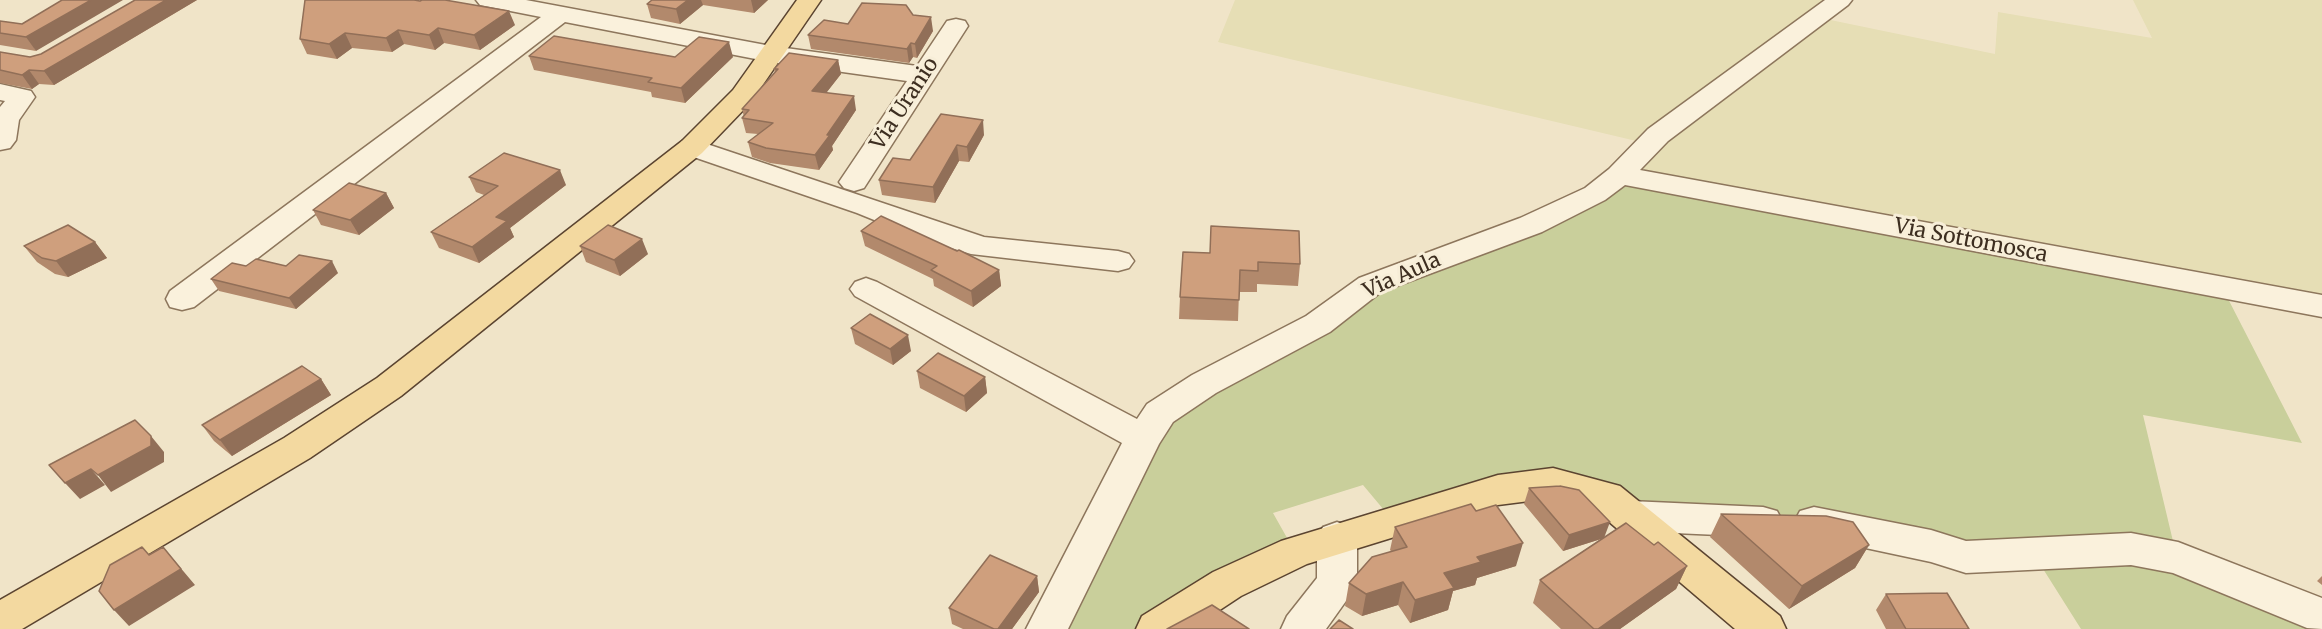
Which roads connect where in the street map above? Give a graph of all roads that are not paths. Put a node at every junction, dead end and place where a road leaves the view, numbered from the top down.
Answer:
1 (488, 0) edge
2 (809, 0) edge
3 (1840, 0) edge
4 (562, 13) junction
5 (956, 26) dead end
6 (771, 54) junction
7 (923, 75) junction
8 (0, 92) edge
9 (0, 142) edge
10 (692, 147) junction
11 (1619, 175) junction
12 (854, 182) dead end
13 (1118, 261) dead end
14 (866, 289) dead end
15 (182, 299) dead end
16 (2322, 306) edge
17 (1143, 438) junction
18 (1630, 516) junction
19 (1337, 538) junction
20 (2322, 616) edge
21 (0, 621) edge
22 (1047, 629) edge
23 (1156, 629) edge
24 (1302, 629) edge
25 (1765, 629) edge

1 - 4 street
2 - 6 main road
3 - 11 street, Via Aula
4 - 6 street
4 - 15 street
5 - 7 street, Via Uranio
6 - 7 street
6 - 10 main road
7 - 12 street, Via Uranio
8 - 9 street
10 - 13 street
10 - 21 main road
11 - 16 street, Via Sottomosca
11 - 17 street, Via Aula
14 - 17 street
17 - 22 street, Via Aula
18 - 19 main road
18 - 20 street
18 - 25 main road
19 - 23 main road
19 - 24 street

